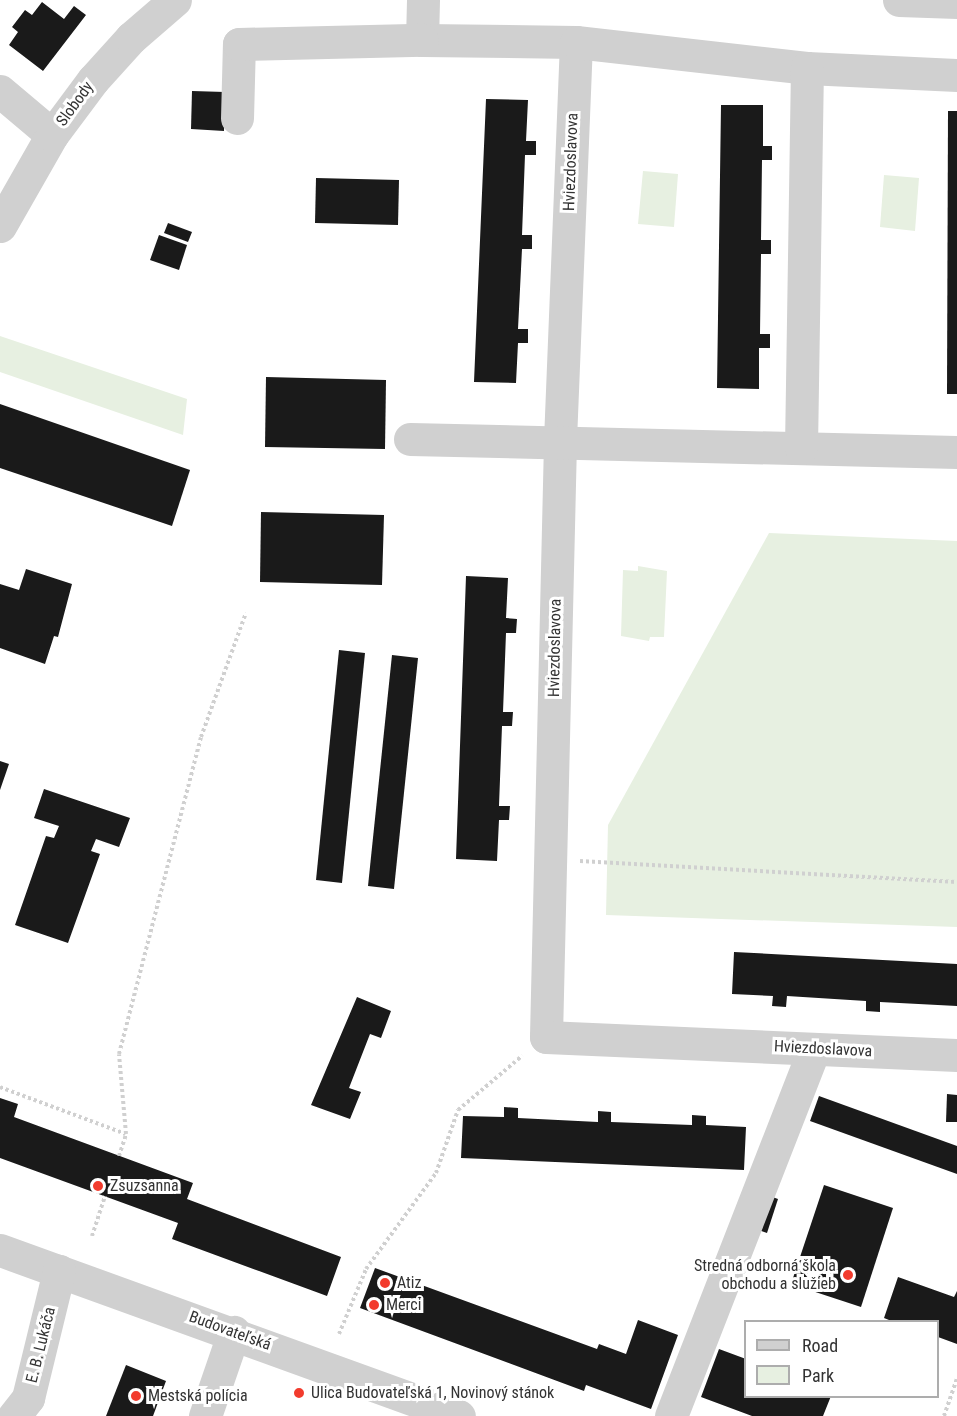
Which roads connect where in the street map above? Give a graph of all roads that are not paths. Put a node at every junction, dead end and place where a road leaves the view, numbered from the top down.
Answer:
1 (175, 0) edge
2 (423, 0) edge
3 (898, 0) edge
4 (957, 2) edge
5 (422, 40) junction
6 (576, 42) junction
7 (807, 68) junction
8 (957, 75) edge
9 (0, 91) edge
10 (237, 118) dead end
11 (52, 135) junction
12 (0, 226) edge
13 (410, 439) dead end
14 (560, 442) junction
15 (801, 448) junction
16 (957, 452) edge
17 (814, 1049) junction
18 (957, 1055) edge
19 (0, 1250) edge
20 (59, 1270) junction
21 (234, 1332) junction
22 (14, 1416) edge
23 (205, 1416) edge
24 (459, 1416) edge
25 (671, 1416) edge

1 - 11 street, Slobody
2 - 5 street
3 - 4 street
5 - 6 street
5 - 10 street
6 - 7 street
6 - 14 street, Hviezdoslavova
7 - 8 street
7 - 15 street
9 - 11 street
11 - 12 street, Slobody
13 - 14 street
14 - 15 street
14 - 17 street, Hviezdoslavova
15 - 16 street
17 - 18 street, Hviezdoslavova
17 - 25 street
19 - 20 street, Budovateľská
20 - 21 street, Budovateľská
20 - 22 street, E. B. Lukáča
21 - 23 street
21 - 24 street, Budovateľská

